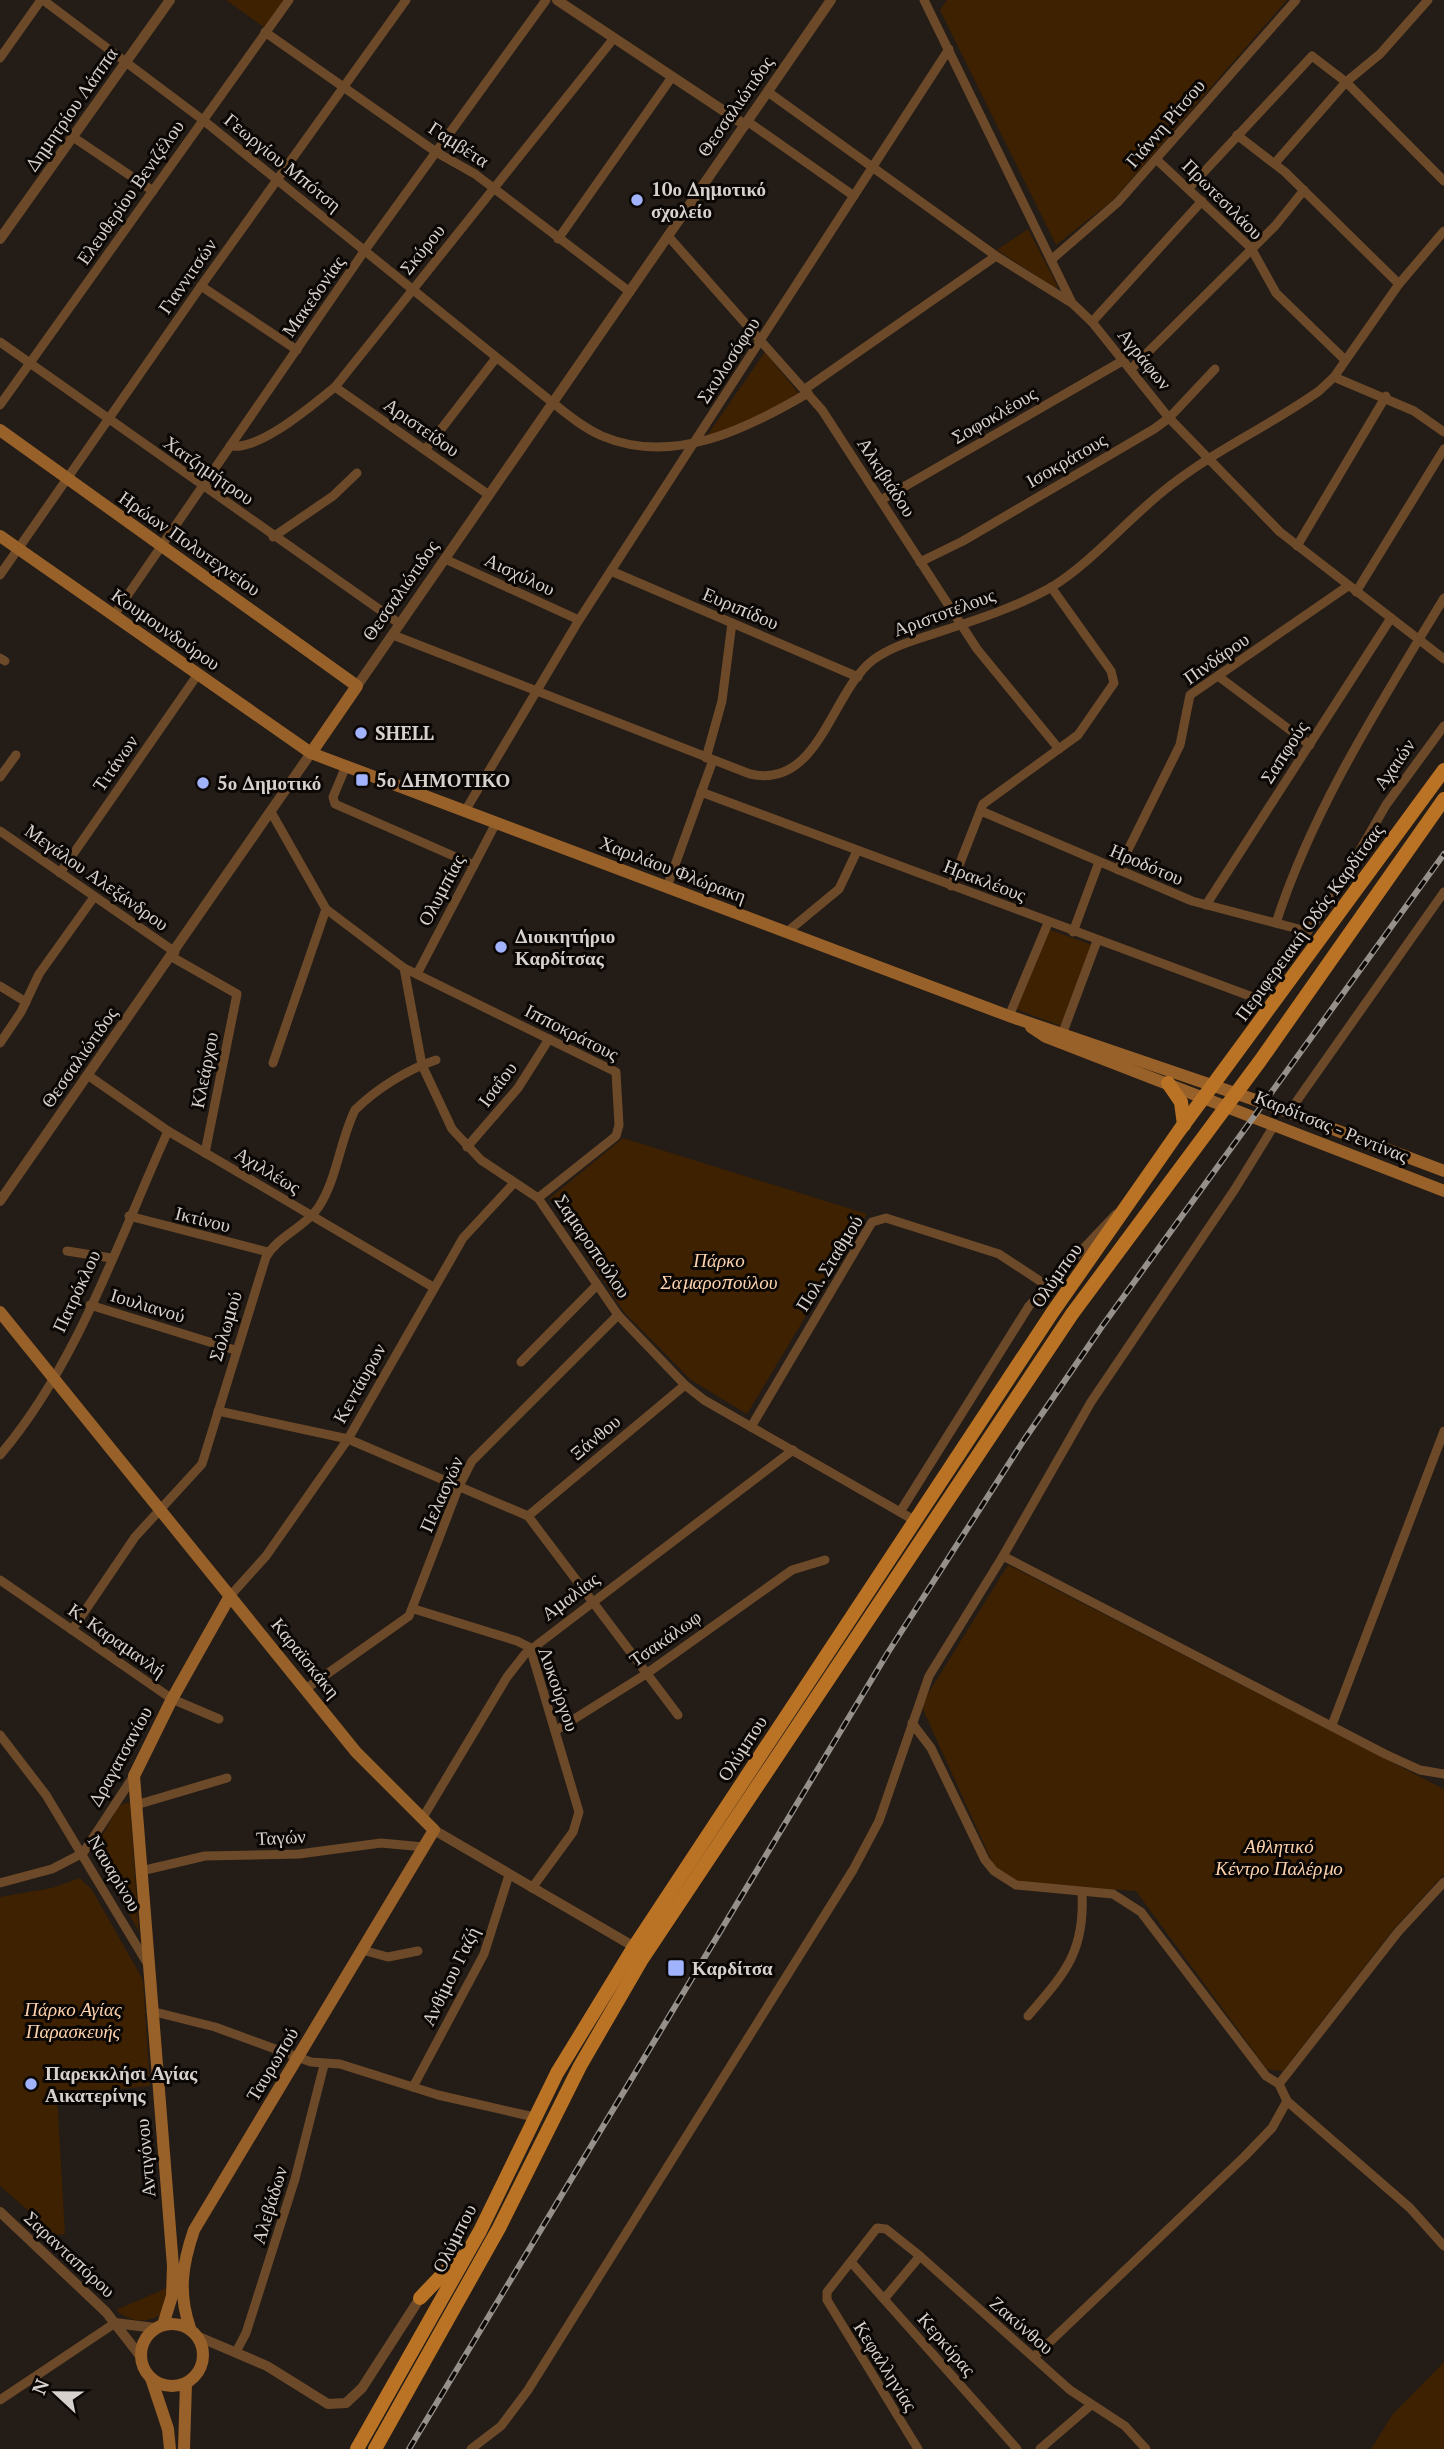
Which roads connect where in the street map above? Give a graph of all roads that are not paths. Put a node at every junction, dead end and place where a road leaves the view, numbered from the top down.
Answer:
1 (42, 0) edge
2 (170, 0) edge
3 (289, 0) edge
4 (406, 0) edge
5 (546, 0) edge
6 (557, 0) edge
7 (830, 0) edge
8 (924, 0) edge
9 (936, 0) edge
10 (1296, 0) edge
11 (1428, 0) edge
12 (929, 10) junction
13 (265, 32) junction
14 (614, 38) junction
15 (949, 49) junction
16 (0, 58) edge
17 (126, 62) junction
18 (673, 77) junction
19 (1346, 82) junction
20 (344, 87) junction
21 (768, 92) junction
22 (203, 120) junction
23 (746, 123) junction
24 (1237, 135) junction
25 (73, 137) junction
26 (436, 152) junction
27 (1156, 159) junction
28 (1275, 163) junction
29 (872, 168) junction
30 (277, 180) junction
31 (1444, 181) edge
32 (493, 188) junction
33 (1189, 188) junction
34 (1304, 190) junction
35 (153, 191) junction
36 (854, 196) junction
37 (1202, 201) junction
38 (1444, 231) edge
39 (1, 235) edge
40 (668, 236) junction
41 (558, 239) junction
42 (1251, 248) junction
43 (365, 250) junction
44 (996, 256) junction
45 (1051, 260) junction
46 (1399, 284) junction
47 (201, 286) junction
48 (412, 289) junction
49 (630, 292) junction
50 (1072, 303) junction
51 (1092, 322) junction
52 (761, 340) junction
53 (0, 342) edge
54 (297, 350) junction
55 (496, 358) junction
56 (1124, 360) junction
57 (1345, 360) junction
58 (30, 363) junction
59 (1131, 369) junction
60 (1216, 369) dead end
61 (1334, 377) junction
62 (335, 387) junction
63 (807, 391) junction
64 (1386, 396) junction
65 (553, 403) junction
66 (0, 405) edge
67 (1169, 418) junction
68 (108, 419) junction
69 (0, 430) edge
70 (1444, 432) edge
71 (696, 442) junction
72 (230, 446) junction
73 (1444, 449) edge
74 (425, 450) junction
75 (1208, 458) junction
76 (357, 473) dead end
77 (67, 479) junction
78 (202, 487) junction
79 (489, 495) junction
80 (881, 500) junction
81 (0, 536) edge
82 (273, 537) junction
83 (161, 545) junction
84 (1297, 547) junction
85 (19, 549) junction
86 (445, 559) junction
87 (920, 562) junction
88 (611, 571) junction
89 (0, 575) edge
90 (1348, 586) junction
91 (1051, 587) junction
92 (1356, 592) junction
93 (1444, 598) edge
94 (114, 615) junction
95 (1391, 618) junction
96 (579, 620) junction
97 (732, 623) junction
98 (400, 624) junction
99 (960, 625) junction
100 (393, 635) junction
101 (1419, 640) junction
102 (1444, 659) edge
103 (198, 674) junction
104 (1218, 676) junction
105 (858, 677) junction
106 (357, 686) junction
107 (537, 690) junction
108 (1444, 726) edge
109 (1310, 745) junction
110 (1059, 749) junction
111 (311, 753) junction
112 (16, 755) dead end
113 (709, 759) junction
114 (346, 766) junction
115 (1444, 770) edge
116 (0, 777) edge
117 (701, 792) junction
118 (1444, 799) edge
119 (271, 811) junction
120 (465, 811) junction
121 (981, 811) junction
122 (496, 822) junction
123 (0, 831) edge
124 (857, 851) junction
125 (1099, 862) junction
126 (474, 865) junction
127 (1118, 870) junction
128 (60, 873) junction
129 (951, 886) junction
130 (667, 887) junction
131 (1444, 891) edge
132 (94, 897) junction
133 (1206, 905) junction
134 (1433, 908) junction
135 (326, 909) junction
136 (1444, 912) edge
137 (1048, 923) junction
138 (1276, 923) junction
139 (1306, 931) junction
140 (787, 932) junction
141 (1073, 932) junction
142 (1097, 942) junction
143 (173, 954) junction
144 (404, 968) junction
145 (417, 974) junction
146 (0, 986) edge
147 (237, 995) joint
148 (1258, 999) joint
149 (26, 1002) junction
150 (1009, 1016) junction
151 (1022, 1020) junction
152 (1063, 1032) junction
153 (549, 1039) junction
154 (0, 1043) edge
155 (436, 1060) dead end
156 (273, 1063) dead end
157 (422, 1065) junction
158 (89, 1076) junction
159 (1168, 1083) junction
160 (1209, 1091) junction
161 (1232, 1099) junction
162 (1289, 1112) junction
163 (1184, 1125) junction
164 (1275, 1125) junction
165 (168, 1131) junction
166 (467, 1147) junction
167 (205, 1153) junction
168 (1444, 1171) edge
169 (514, 1183) junction
170 (1444, 1191) edge
171 (538, 1198) junction
172 (0, 1201) edge
173 (1132, 1201) junction
174 (129, 1216) junction
175 (311, 1216) junction
176 (67, 1251) dead end
177 (268, 1252) junction
178 (111, 1258) junction
179 (597, 1284) junction
180 (1046, 1285) junction
181 (433, 1287) junction
182 (90, 1305) junction
183 (0, 1312) edge
184 (618, 1315) junction
185 (235, 1350) junction
186 (521, 1362) dead end
187 (54, 1380) junction
188 (685, 1385) junction
189 (218, 1410) junction
190 (751, 1427) junction
191 (1444, 1432) edge
192 (348, 1439) junction
193 (793, 1450) junction
194 (0, 1455) edge
195 (459, 1486) junction
196 (160, 1509) junction
197 (900, 1512) junction
198 (528, 1516) junction
199 (914, 1520) junction
200 (1003, 1556) junction
201 (825, 1560) dead end
202 (0, 1580) edge
203 (230, 1597) junction
204 (594, 1600) junction
205 (414, 1609) junction
206 (72, 1630) junction
207 (530, 1649) junction
208 (646, 1674) junction
209 (307, 1688) junction
210 (172, 1699) junction
211 (677, 1715) dead end
212 (219, 1719) dead end
213 (912, 1723) junction
214 (1332, 1726) junction
215 (555, 1731) junction
216 (0, 1735) edge
217 (1444, 1774) edge
218 (134, 1776) junction
219 (227, 1778) dead end
220 (136, 1805) junction
221 (422, 1819) junction
222 (434, 1830) junction
223 (424, 1847) junction
224 (83, 1853) junction
225 (141, 1871) junction
226 (509, 1875) junction
227 (1444, 1882) edge
228 (0, 1883) edge
229 (532, 1888) junction
230 (1082, 1893) junction
231 (362, 1950) junction
232 (640, 1950) junction
233 (418, 1951) dead end
234 (148, 1964) junction
235 (151, 2011) junction
236 (1028, 2016) dead end
237 (298, 2058) junction
238 (324, 2065) junction
239 (1279, 2084) junction
240 (413, 2087) junction
241 (1287, 2101) junction
242 (534, 2118) junction
243 (0, 2212) edge
244 (480, 2231) junction
245 (1444, 2246) edge
246 (920, 2256) junction
247 (851, 2262) junction
248 (420, 2298) joint
249 (884, 2299) junction
250 (115, 2323) junction
251 (159, 2326) junction
252 (194, 2333) junction
253 (236, 2352) junction
254 (141, 2357) junction
255 (1034, 2357) junction
256 (151, 2378) junction
257 (186, 2383) junction
258 (0, 2400) edge
259 (1091, 2405) junction
260 (170, 2449) edge
261 (184, 2449) edge
262 (358, 2449) edge
263 (375, 2449) edge
264 (471, 2449) edge
265 (918, 2449) edge
266 (1017, 2449) edge
267 (1040, 2449) edge
268 (1146, 2449) edge

1 - 16 street
1 - 17 street, Γεωργίου Μπότση
2 - 17 street, Δημητρίου Λάππα
3 - 13 street, Ελευθερίου Βενιζέλου
4 - 20 street, Γιαννιτσών
5 - 26 street, Μακεδονίας
6 - 14 street
7 - 21 street, Θεσσαλιώτιδος
8 - 12 street, Αγράφων
9 - 12 street
10 - 27 street, Γιάννη Ρίτσου
11 - 19 street
12 - 15 street, Αγράφων
13 - 20 street, Γαμβέτα
13 - 22 street, Ελευθερίου Βενιζέλου
14 - 18 street
14 - 32 street, Σκύρου
15 - 29 street, Σκυλοσόφου
15 - 45 street, Αγράφων
17 - 22 street, Γεωργίου Μπότση
17 - 25 street, Δημητρίου Λάππα
18 - 23 street
18 - 41 street
19 - 24 street
19 - 28 street
19 - 31 street
20 - 26 street, Γαμβέτα
20 - 30 street, Γιαννιτσών
21 - 23 street, Θεσσαλιώτιδος
21 - 29 street
22 - 30 street, Γεωργίου Μπότση
22 - 35 street, Ελευθερίου Βενιζέλου
23 - 36 street
23 - 40 street, Θεσσαλιώτιδος
24 - 28 street
24 - 33 street
25 - 35 street
25 - 39 street, Δημητρίου Λάππα
26 - 32 street, Γαμβέτα
26 - 43 street, Μακεδονίας
27 - 33 street, Πρωτεσιλάου
27 - 45 street, Γιάννη Ρίτσου
28 - 34 street
29 - 36 street, Σκυλοσόφου
29 - 44 street
30 - 43 street, Γεωργίου Μπότση
30 - 47 street, Γιαννιτσών
32 - 41 street, Γαμβέτα
32 - 48 street, Σκύρου
33 - 37 street, Πρωτεσιλάου
34 - 42 street
34 - 46 street
35 - 58 street, Ελευθερίου Βενιζέλου
36 - 52 street, Σκυλοσόφου
37 - 42 street, Πρωτεσιλάου
37 - 51 street
38 - 46 street, Αριστοτέλους
40 - 49 street, Θεσσαλιώτιδος
40 - 52 street, Αλκιβιάδου
41 - 49 street, Γαμβέτα
42 - 57 street, Πρωτεσιλάου
42 - 59 street
43 - 48 street, Γεωργίου Μπότση
43 - 54 street, Μακεδονίας
44 - 50 street
44 - 63 street, Γεωργίου Μπότση
45 - 50 street, Αγράφων
46 - 57 street, Αριστοτέλους
47 - 54 street
47 - 68 street, Γιαννιτσών
48 - 55 street, Γεωργίου Μπότση
48 - 62 street, Σκύρου
49 - 65 street, Θεσσαλιώτιδος
50 - 51 street, Αγράφων
51 - 56 street, Αγράφων
52 - 63 street, Αλκιβιάδου
52 - 71 street, Σκυλοσόφου
53 - 58 street, Χατζημήτρου
54 - 72 street, Μακεδονίας
55 - 65 street, Γεωργίου Μπότση
55 - 74 street
56 - 59 street, Αγράφων
56 - 80 street, Σοφοκλέους
57 - 61 street, Αριστοτέλους
58 - 66 street, Ελευθερίου Βενιζέλου
58 - 68 street, Χατζημήτρου
59 - 67 street, Αγράφων
60 - 67 street, Ισοκράτους
61 - 64 street
61 - 75 street, Αριστοτέλους
62 - 72 street, Σκύρου
62 - 74 street, Αριστείδου
63 - 71 street, Γεωργίου Μπότση
63 - 80 street, Αλκιβιάδου
64 - 70 street
64 - 84 street
65 - 71 street, Γεωργίου Μπότση
65 - 79 street, Θεσσαλιώτιδος
67 - 75 street, Αγράφων
67 - 87 street, Ισοκράτους
68 - 77 street, Γιαννιτσών
68 - 78 street, Χατζημήτρου
69 - 77 main road, Ηρώων Πολυτεχνείου
71 - 88 street, Σκυλοσόφου
72 - 78 street, Μακεδονίας
73 - 92 street
74 - 79 street, Αριστείδου
75 - 84 street, Αγράφων
75 - 91 street, Αριστοτέλους
76 - 82 street
77 - 83 main road, Ηρώων Πολυτεχνείου
77 - 85 street, Γιαννιτσών
78 - 82 street, Χατζημήτρου
78 - 83 street, Μακεδονίας
79 - 86 street, Θεσσαλιώτιδος
80 - 87 street, Αλκιβιάδου
81 - 85 main road, Κουμουνδούρου
82 - 98 street, Χατζημήτρου
83 - 94 street, Μακεδονίας
83 - 106 main road, Ηρώων Πολυτεχνείου
84 - 90 street, Αγράφων
85 - 89 street, Γιαννιτσών
85 - 94 main road, Κουμουνδούρου
86 - 96 street, Αισχύλου
86 - 98 street, Θεσσαλιώτιδος
87 - 99 street, Αλκιβιάδου
88 - 96 street, Σκυλοσόφου
88 - 97 street, Ευριπίδου
90 - 92 street, Αγράφων
90 - 104 street, Πινδάρου
91 - 99 street, Αριστοτέλους
91 - 110 street
92 - 95 street, Αγράφων
93 - 101 street
94 - 103 main road, Κουμουνδούρου
95 - 101 street, Αγράφων
95 - 109 street, Σαπφούς
96 - 107 street, Σκυλοσόφου
97 - 105 street, Ευριπίδου
97 - 113 street
98 - 100 street, Θεσσαλιώτιδος
99 - 105 street, Αριστοτέλους
99 - 110 street, Αλκιβιάδου
100 - 106 street, Θεσσαλιώτιδος
100 - 107 street, Αριστοτέλους
101 - 102 street, Αγράφων
101 - 138 street
103 - 111 main road, Κουμουνδούρου
103 - 128 street, Τιτάνων
104 - 109 street
104 - 127 street, Πινδάρου
105 - 113 street, Αριστοτέλους
106 - 111 main road, Θεσσαλιώτιδος
107 - 113 street, Αριστοτέλους
107 - 120 street, Σκυλοσόφου
108 - 139 street, Αχαιών
109 - 133 street, Σαπφούς
110 - 121 street
111 - 114 main road, Χαριλάου Φλώρακη
111 - 119 street, Θεσσαλιώτιδος
112 - 116 street
113 - 117 street
114 - 120 main road, Χαριλάου Φλώρακη
114 - 126 street
115 - 160 main road, Περιφερειακή Οδός Καρδίτσας
117 - 124 street, Ηρακλέους
117 - 130 street
118 - 161 main road, Περιφερειακή Οδός Καρδίτσας
119 - 135 street
119 - 143 street, Θεσσαλιώτιδος
120 - 122 main road, Χαριλάου Φλώρακη
121 - 125 street, Ηροδότου
121 - 129 street
122 - 126 street, Ολυμπίας
122 - 130 main road, Χαριλάου Φλώρακη
123 - 128 street, Μεγάλου Αλεξάνδρου
124 - 129 street, Ηρακλέους
124 - 140 street
125 - 127 street, Ηροδότου
125 - 141 street
126 - 145 street, Ολυμπίας
127 - 133 street, Ηροδότου
128 - 132 street, Μεγάλου Αλεξάνδρου
129 - 137 street, Ηρακλέους
130 - 140 main road, Χαριλάου Φλώρακη
131 - 134 street
132 - 143 street, Μεγάλου Αλεξάνδρου
132 - 149 street
133 - 138 street, Ηροδότου
134 - 136 street
134 - 162 street
135 - 144 street
135 - 156 street
137 - 141 street, Ηρακλέους
137 - 150 street
138 - 139 street, Ηροδότου
139 - 148 street, Αχαιών
140 - 150 main road, Χαριλάου Φλώρακη
141 - 142 street, Ηρακλέους
142 - 148 street, Ηρακλέους
142 - 152 street
143 - 147 street, Μεγάλου Αλεξάνδρου
143 - 158 street, Θεσσαλιώτιδος
144 - 145 street, Ιπποκράτους
144 - 157 street, Σαμαροπούλου
145 - 153 street, Ιπποκράτους
146 - 149 street
147 - 167 street, Κλεάρχου
149 - 154 street
150 - 151 main road, Χαριλάου Φλώρακη
151 - 152 main road, Χαριλάου Φλώρακη
151 - 159 main road, Χαριλάου Φλώρακη
152 - 160 main road, Χαριλάου Φλώρακη
153 - 166 street, Ισαΐου
153 - 171 street, Ιπποκράτους
155 - 157 street
157 - 166 street, Σαμαροπούλου
157 - 175 street
158 - 165 street, Αχιλλέως
158 - 172 street, Θεσσαλιώτιδος
159 - 160 main road, Χαριλάου Φλώρακη
159 - 163 main road
160 - 161 main road, Καρδίτσας - Ρεντίνας
160 - 163 main road, Ολύμπου
161 - 162 main road, Καρδίτσας - Ρεντίνας
161 - 164 main road, Καρδίτσας - Ρεντίνας
161 - 232 main road, Ολύμπου
162 - 168 main road, Καρδίτσας - Ρεντίνας
163 - 173 main road, Ολύμπου
164 - 170 main road, Καρδίτσας - Ρεντίνας
164 - 200 street
165 - 167 street, Αχιλλέως
165 - 174 street, Πατρόκλου
166 - 169 street, Σαμαροπούλου
167 - 175 street, Αχιλλέως
169 - 171 street, Σαμαροπούλου
169 - 181 street, Κεντάυρων
171 - 179 street, Σαμαροπούλου
173 - 180 street
173 - 199 main road, Ολύμπου
174 - 177 street, Ικτίνου
174 - 178 street, Πατρόκλου
175 - 177 street
175 - 181 street, Αχιλλέως
176 - 178 street
177 - 185 street, Σολωμού
178 - 182 street, Πατρόκλου
179 - 184 street, Σαμαροπούλου
179 - 186 street
180 - 190 street, Πολ. Σταθμού
180 - 197 street
181 - 192 street, Κεντάυρων
182 - 185 street, Ιουλιανού
182 - 187 street, Πατρόκλου
183 - 187 main road, Καραϊσκάκη
184 - 188 street, Σαμαροπούλου
184 - 195 street, Πελασγών
185 - 189 street, Σολωμού
187 - 194 street, Πατρόκλου
187 - 196 main road, Καραϊσκάκη
188 - 190 street, Σαμαροπούλου
188 - 198 street, Ξάνθου
189 - 192 street
189 - 196 street, Σολωμού
190 - 193 street, Σαμαροπούλου
191 - 214 street
192 - 195 street
192 - 203 street, Κεντάυρων
193 - 197 street, Σαμαροπούλου
193 - 204 street, Αμαλίας
195 - 198 street
195 - 205 street, Πελασγών
196 - 203 main road, Καραϊσκάκη
196 - 206 street, Σολωμού
197 - 199 street, Σαμαροπούλου
198 - 204 street
199 - 232 main road, Ολύμπου
200 - 213 street
200 - 214 street
201 - 208 street, Τσακάλωφ
202 - 206 street, Κ. Καραμανλή
203 - 209 main road, Καραϊσκάκη
203 - 210 main road, Δραγατσανίου
204 - 207 street, Αμαλίας
204 - 208 street
205 - 207 street, Λυκούργου
205 - 209 street, Πελασγών
206 - 210 street, Κ. Καραμανλή
207 - 215 street, Λυκούργου
207 - 221 street, Αμαλίας
208 - 211 street
208 - 215 street, Τσακάλωφ
209 - 221 main road, Καραϊσκάκη
210 - 212 street, Κ. Καραμανλή
210 - 218 main road, Δραγατσανίου
213 - 230 street
213 - 264 street
214 - 217 street
215 - 229 street, Λυκούργου
216 - 224 street, Ναυαρίνου
218 - 220 main road, Αντιγόνου
218 - 224 street, Δραγατσανίου
219 - 220 street
220 - 225 main road, Αντιγόνου
221 - 222 main road, Καραϊσκάκη
222 - 223 main road, Ταυρωπού
222 - 226 street, Καραϊσκάκη
223 - 225 street, Ταγών
223 - 231 main road, Ταυρωπού
224 - 228 street, Δραγατσανίου
224 - 234 street, Ναυαρίνου
225 - 234 main road, Αντιγόνου
226 - 229 street, Καραϊσκάκη
226 - 240 street, Ανθίμου Γαζή
227 - 239 street
229 - 232 street, Καραϊσκάκη
230 - 236 street
230 - 239 street
231 - 233 street
231 - 237 main road, Ταυρωπού
232 - 242 main road, Ολύμπου
232 - 263 main road, Ολύμπου
234 - 235 main road, Αντιγόνου
235 - 237 street
235 - 251 main road, Αντιγόνου
237 - 238 street
237 - 252 main road, Ταυρωπού
238 - 240 street
238 - 253 street, Αλεβάδων
239 - 241 street
240 - 242 street
241 - 245 street
241 - 255 street
242 - 244 main road, Ολύμπου
243 - 250 street, Σαρανταπόρου
244 - 248 main road
244 - 262 main road, Ολύμπου
246 - 247 street, Ζακύνθου
246 - 249 street
246 - 255 street, Ζακύνθου
247 - 249 street, Κερκύρας
247 - 265 street, Κεφαλληνίας
248 - 253 street
249 - 266 street, Κερκύρας
250 - 251 street, Σαρανταπόρου
250 - 254 street, Σαρανταπόρου
250 - 258 street
251 - 252 main road
251 - 254 main road
252 - 253 street
252 - 257 main road
254 - 256 main road
255 - 259 street, Ζακύνθου
256 - 257 main road
256 - 260 main road
257 - 261 main road
259 - 267 street
259 - 268 street, Ζακύνθου

